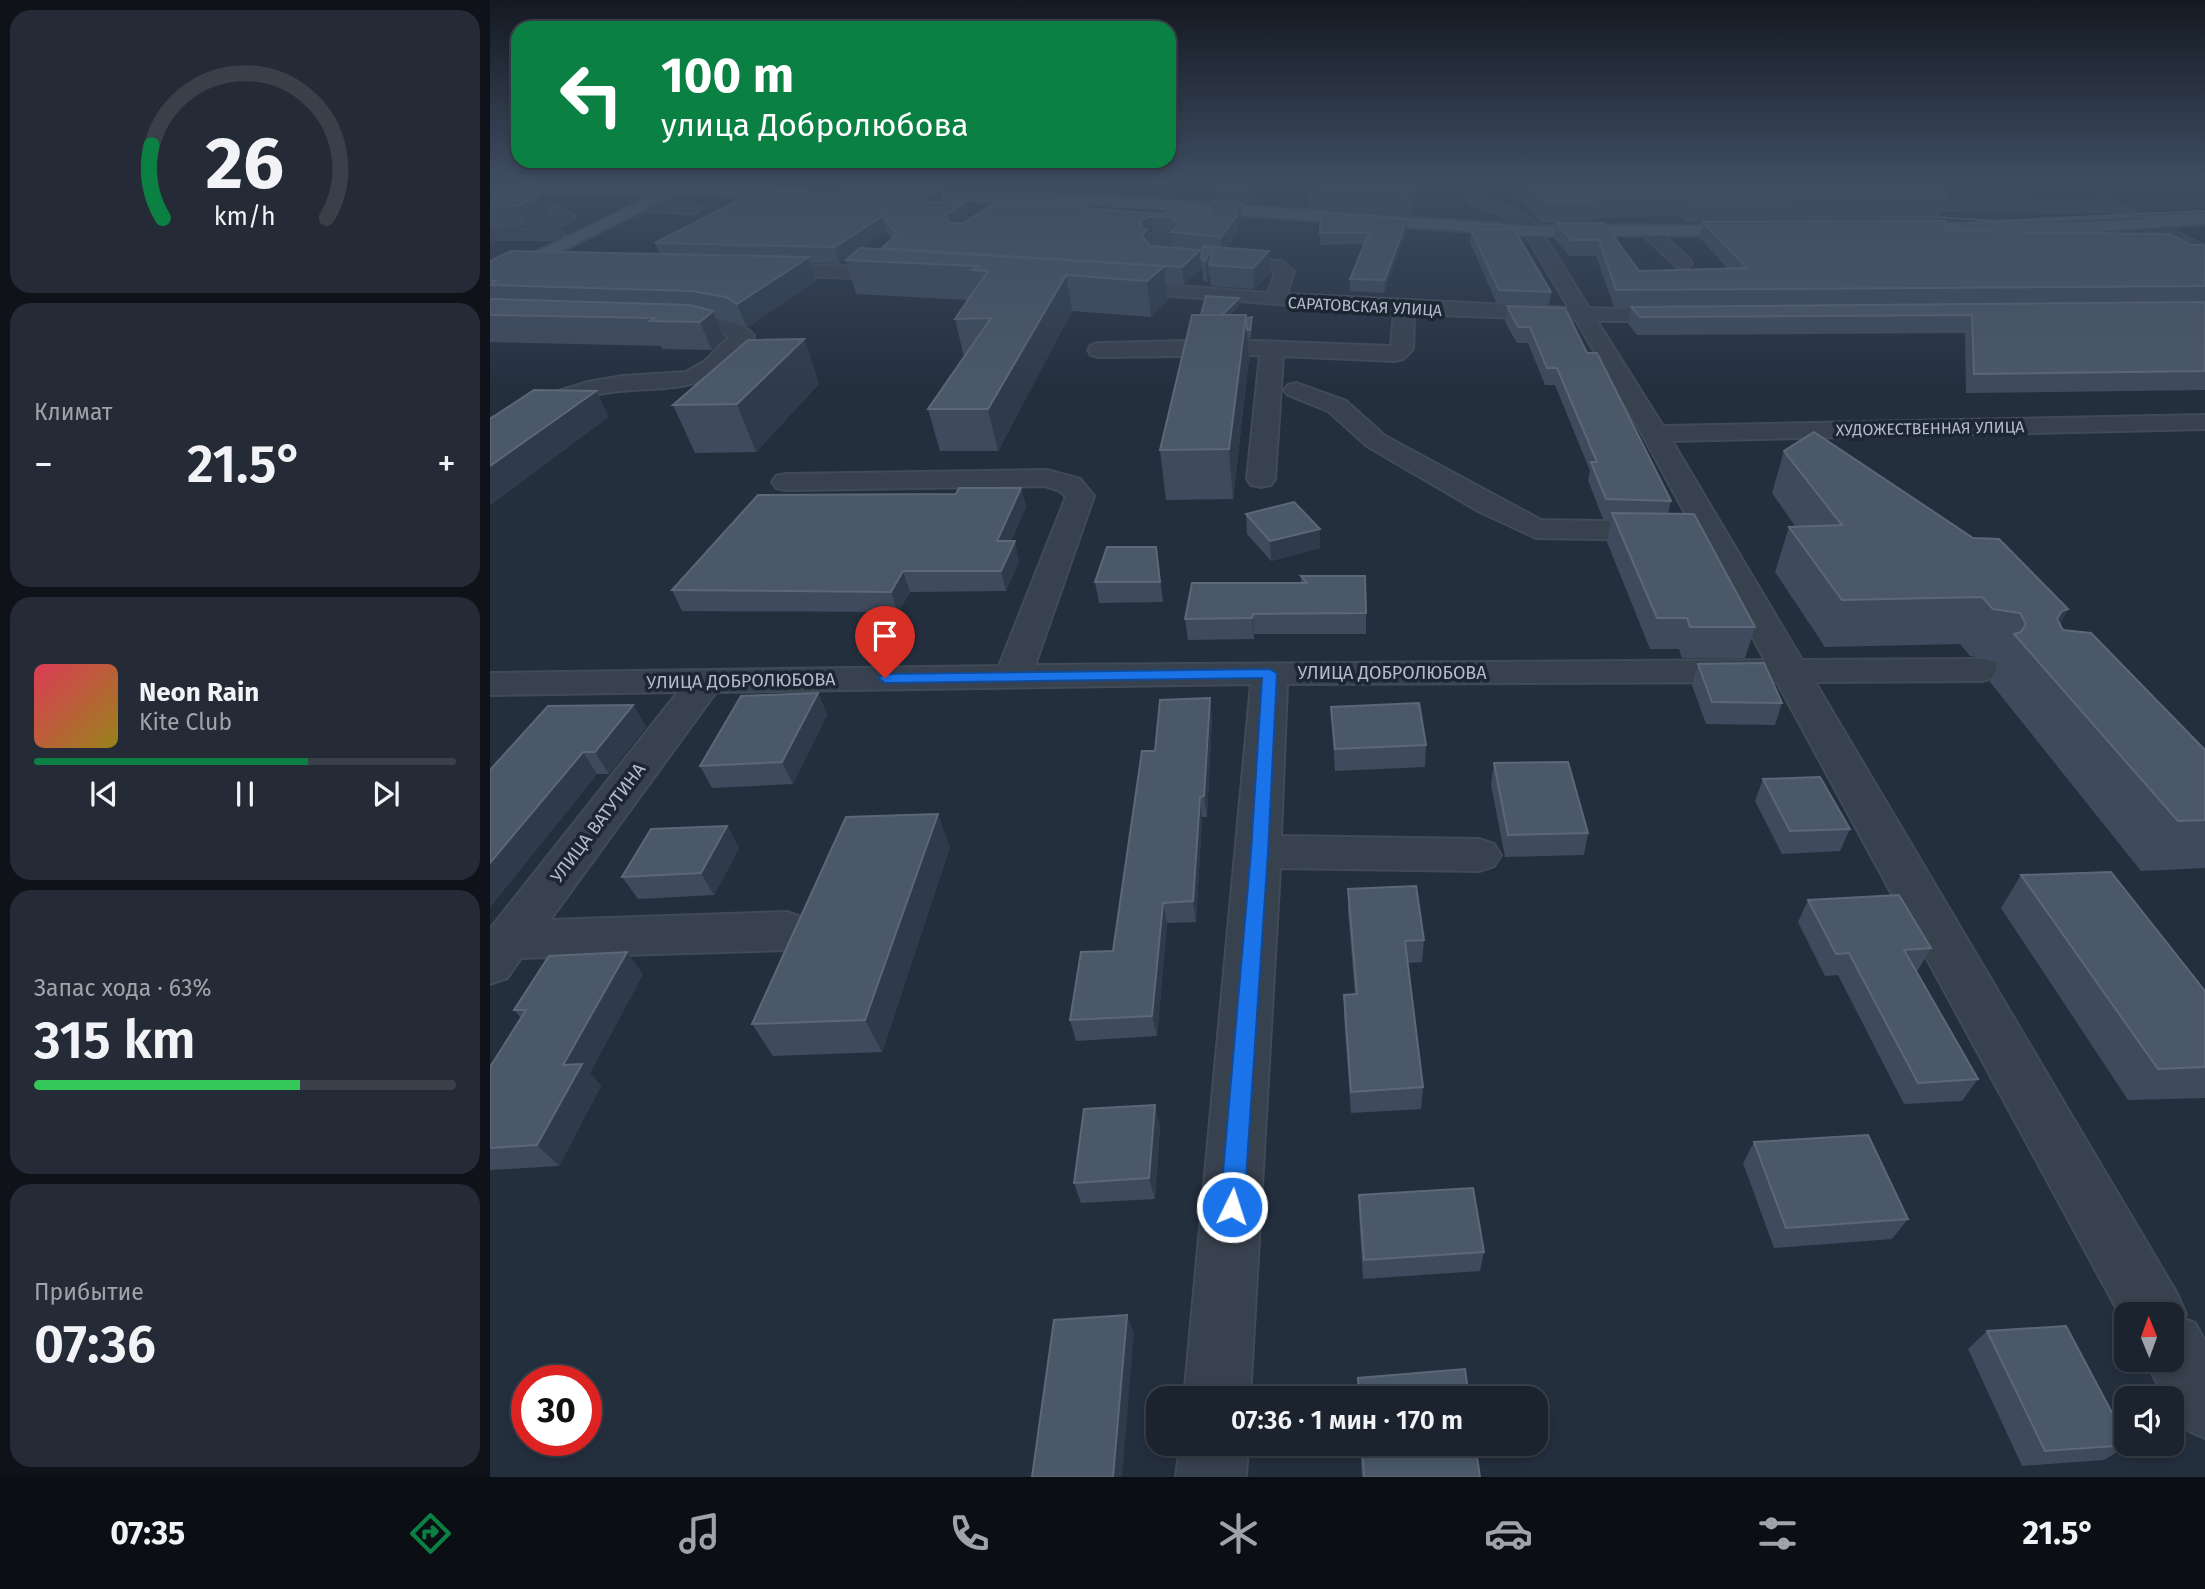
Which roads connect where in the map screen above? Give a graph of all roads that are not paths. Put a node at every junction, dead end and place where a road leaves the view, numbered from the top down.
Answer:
1 (555, 249) edge
2 (1159, 249) edge
3 (1543, 249) edge
4 (1667, 249) edge
5 (490, 262) edge
6 (526, 263) junction
7 (565, 264) edge
8 (1683, 264) dead end
9 (739, 269) edge
10 (917, 274) edge
11 (490, 281) edge
12 (1102, 286) edge
13 (1275, 300) junction
14 (1404, 309) junction
15 (1707, 315) edge
16 (1583, 316) junction
17 (647, 322) edge
18 (1272, 349) junction
19 (1099, 350) dead end
20 (1296, 390) dead end
21 (2205, 422) edge
22 (490, 429) edge
23 (1655, 434) junction
24 (1261, 480) dead end
25 (786, 482) dead end
26 (1710, 531) junction
27 (1981, 670) dead end
28 (1790, 672) junction
29 (1270, 673) junction
30 (1013, 676) junction
31 (705, 682) junction
32 (490, 684) edge
33 (1259, 852) junction
34 (1479, 855) dead end
35 (787, 931) dead end
36 (499, 952) edge
37 (2147, 1302) edge
38 (2184, 1367) edge
39 (1218, 1386) edge
40 (2205, 1405) edge
41 (1213, 1456) edge
42 (1211, 1477) edge

1 - 6 main road
2 - 13 street
3 - 16 street
4 - 8 street
5 - 6 street
6 - 7 street
6 - 11 main road
9 - 10 street
12 - 13 street, САРАТОВСКАЯ УЛИЦА
13 - 14 street, САРАТОВСКАЯ УЛИЦА
14 - 16 street, САРАТОВСКАЯ УЛИЦА
14 - 18 street
15 - 16 street, САРАТОВСКАЯ УЛИЦА
16 - 23 street
17 - 22 street
18 - 19 street
18 - 24 street
20 - 26 street
21 - 23 street, ХУДОЖЕСТВЕННАЯ УЛИЦА
23 - 26 street
25 - 30 street
26 - 28 street
27 - 28 street, УЛИЦА ДОБРОЛЮБОВА
28 - 29 street, УЛИЦА ДОБРОЛЮБОВА
28 - 37 street
29 - 30 street, УЛИЦА ДОБРОЛЮБОВА
29 - 33 street
30 - 31 street, УЛИЦА ДОБРОЛЮБОВА
31 - 32 street, УЛИЦА ДОБРОЛЮБОВА
31 - 36 street, УЛИЦА ВАТУТИНА
33 - 34 street
33 - 39 street
35 - 36 street
38 - 40 street
41 - 42 street

